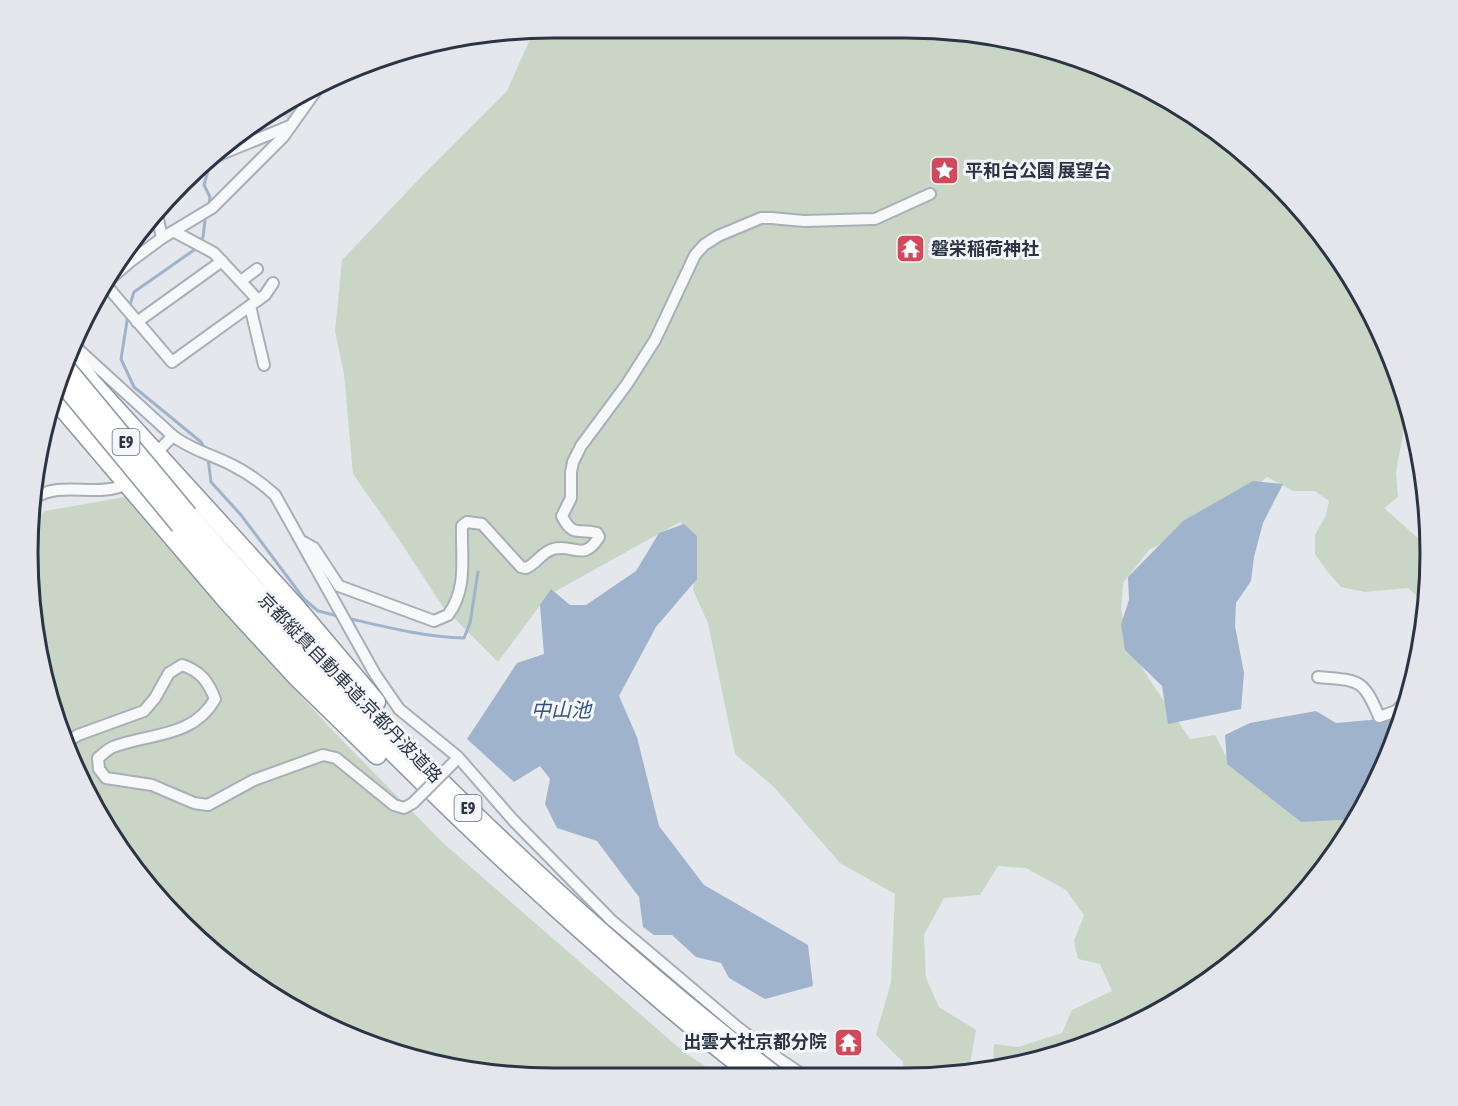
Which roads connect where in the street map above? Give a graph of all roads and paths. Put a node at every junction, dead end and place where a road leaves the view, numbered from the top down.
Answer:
1 (310, 99) edge
2 (291, 126) junction
3 (232, 150) edge
4 (930, 194) dead end
5 (158, 221) edge
6 (175, 232) junction
7 (162, 238) junction
8 (222, 261) junction
9 (124, 267) edge
10 (257, 269) dead end
11 (241, 281) junction
12 (273, 283) dead end
13 (110, 290) edge
14 (254, 303) junction
15 (131, 316) junction
16 (80, 350) edge
17 (75, 361) edge
18 (264, 365) dead end
19 (70, 373) edge
20 (65, 386) edge
21 (60, 405) edge
22 (173, 436) junction
23 (162, 448) dead end
24 (119, 487) dead end
25 (41, 494) edge
26 (184, 520) junction
27 (302, 542) junction
28 (1318, 677) dead end
29 (1395, 711) edge
30 (73, 738) edge
31 (456, 759) junction
32 (442, 802) junction
33 (533, 870) junction
34 (745, 1068) edge
35 (767, 1068) edge
36 (793, 1068) edge

1 - 2 street
2 - 3 street
2 - 6 street
4 - 27 street
5 - 7 street
6 - 7 street
6 - 8 street
7 - 9 street
8 - 11 street
8 - 15 street
10 - 11 street
11 - 14 street
12 - 14 street
13 - 15 street
14 - 15 street
14 - 18 street
16 - 22 street
17 - 33 highway
19 - 26 highway, 京都縦貫自動車道;京都丹波道路 / E9, bridge
20 - 26 highway, 京都縦貫自動車道;京都丹波道路 / E9, bridge
21 - 32 highway
22 - 23 street
22 - 27 street
24 - 25 street
26 - 32 highway, 京都縦貫自動車道;京都丹波道路 / E9
26 - 33 highway, 京都縦貫自動車道;京都丹波道路 / E9
27 - 31 street
28 - 29 street
30 - 31 street, bridge
31 - 36 street
32 - 34 highway, 京都縦貫自動車道;京都丹波道路 / E9
33 - 35 highway, 京都縦貫自動車道;京都丹波道路 / E9

